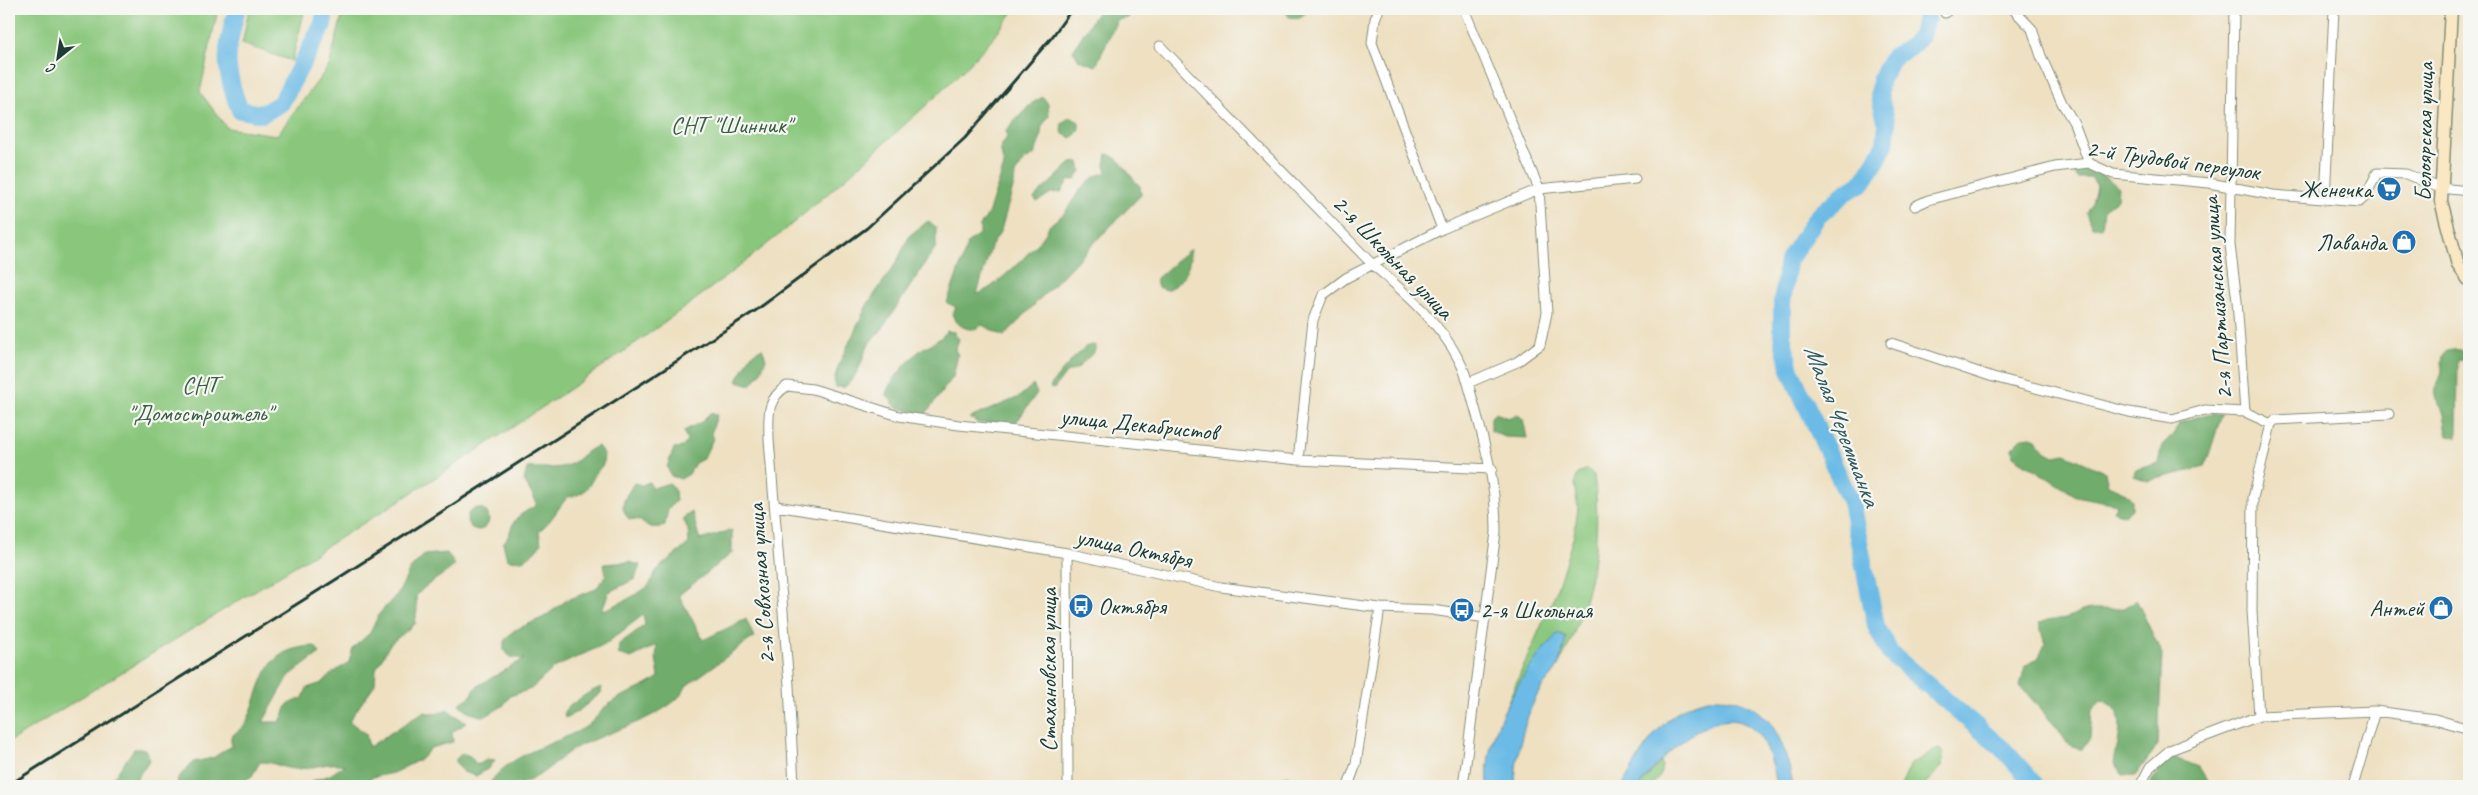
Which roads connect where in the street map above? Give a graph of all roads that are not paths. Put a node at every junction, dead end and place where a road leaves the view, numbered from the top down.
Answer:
1 (1379, 9) edge
2 (1464, 9) edge
3 (2013, 9) edge
4 (2234, 9) edge
5 (2334, 9) edge
6 (2452, 9) edge
7 (1160, 46) dead end
8 (2090, 162) junction
9 (1635, 179) dead end
10 (2230, 188) junction
11 (2440, 188) junction
12 (1539, 190) junction
13 (2469, 191) edge
14 (2325, 200) junction
15 (1915, 206) dead end
16 (1442, 229) junction
17 (1372, 264) junction
18 (2469, 280) edge
19 (1891, 343) dead end
20 (1468, 383) junction
21 (787, 386) joint
22 (2245, 412) junction
23 (2389, 414) dead end
24 (2271, 424) junction
25 (1298, 460) junction
26 (1492, 469) junction
27 (776, 506) junction
28 (1067, 553) junction
29 (1380, 608) junction
30 (1486, 618) junction
31 (2375, 711) junction
32 (2259, 716) junction
33 (2469, 729) edge
34 (794, 786) edge
35 (1068, 786) edge
36 (1348, 786) edge
37 (1463, 786) edge
38 (2140, 786) edge
39 (2353, 786) edge

1 - 16 street
2 - 12 street
3 - 8 street
4 - 10 street, 2-я Партизанская улица
5 - 14 street
6 - 11 street, Белоярская улица
7 - 17 street, 2-я Школьная улица
8 - 10 street, 2-й Трудовой переулок
8 - 15 street, 2-й Трудовой переулок
9 - 12 street
10 - 14 street, 2-й Трудовой переулок
10 - 22 street, 2-я Партизанская улица
11 - 13 street, 2-й Трудовой переулок
11 - 14 street, 2-й Трудовой переулок
11 - 18 street, Белоярская улица
12 - 16 street
12 - 20 street
16 - 17 street
17 - 20 street, 2-я Школьная улица
17 - 25 street
19 - 22 street
20 - 26 street, 2-я Школьная улица
21 - 25 street, улица Декабристов
21 - 27 street, 2-я Совхозная улица
22 - 24 street, 2-я Партизанская улица
23 - 24 street
24 - 32 street
25 - 26 street, улица Декабристов
26 - 30 street, 2-я Школьная улица
27 - 28 street, улица Октября
27 - 34 street, 2-я Совхозная улица
28 - 29 street, улица Октября
28 - 35 street, Стахановская улица
29 - 30 street, улица Октября
29 - 36 street
30 - 37 street, 2-я Школьная улица
31 - 32 street
31 - 33 street
31 - 39 street
32 - 38 street

